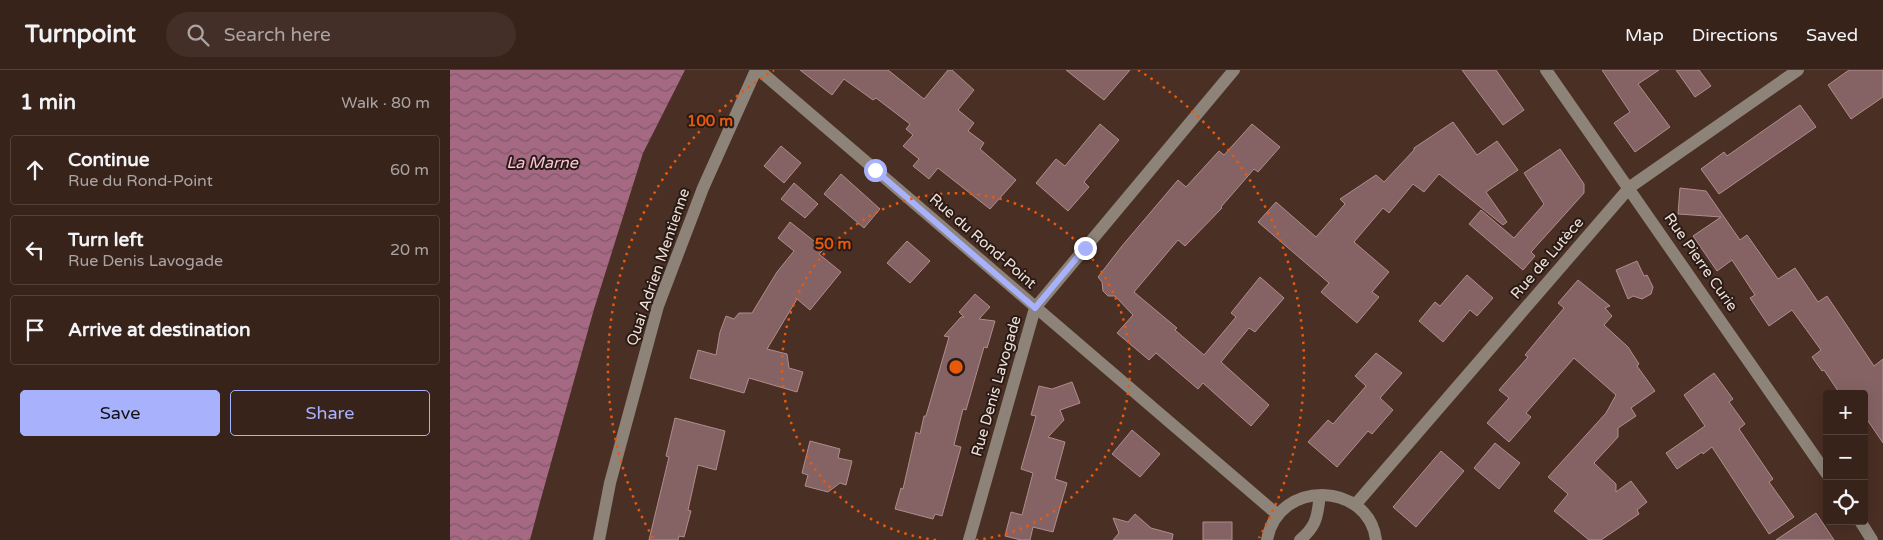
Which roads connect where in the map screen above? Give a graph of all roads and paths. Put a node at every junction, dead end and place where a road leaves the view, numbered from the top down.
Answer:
1 (757, 70) edge
2 (1234, 70) edge
3 (1546, 70) edge
4 (1798, 70) edge
5 (1630, 187) junction
6 (1035, 308) junction
7 (1823, 468) edge
8 (1319, 502) dead end
9 (1355, 505) junction
10 (1278, 515) junction
11 (1863, 525) edge
12 (599, 540) edge
13 (970, 540) edge
14 (1267, 540) edge
15 (1300, 540) edge
16 (1376, 540) edge
17 (1872, 540) edge

1 - 6 street, Rue du Rond-Point
1 - 12 street, Quai Adrien Mentienne
2 - 6 street, Rue Denis Lavogade
3 - 5 street, Rue Pierre Curie
4 - 5 street, Rue de Lutèce
5 - 7 street, Rue Pierre Curie
5 - 9 street, Rue de Lutèce
6 - 10 street, Rue du Rond-Point
6 - 13 street, Rue Denis Lavogade
8 - 15 street
9 - 10 street
9 - 16 street
10 - 14 street
11 - 17 street

